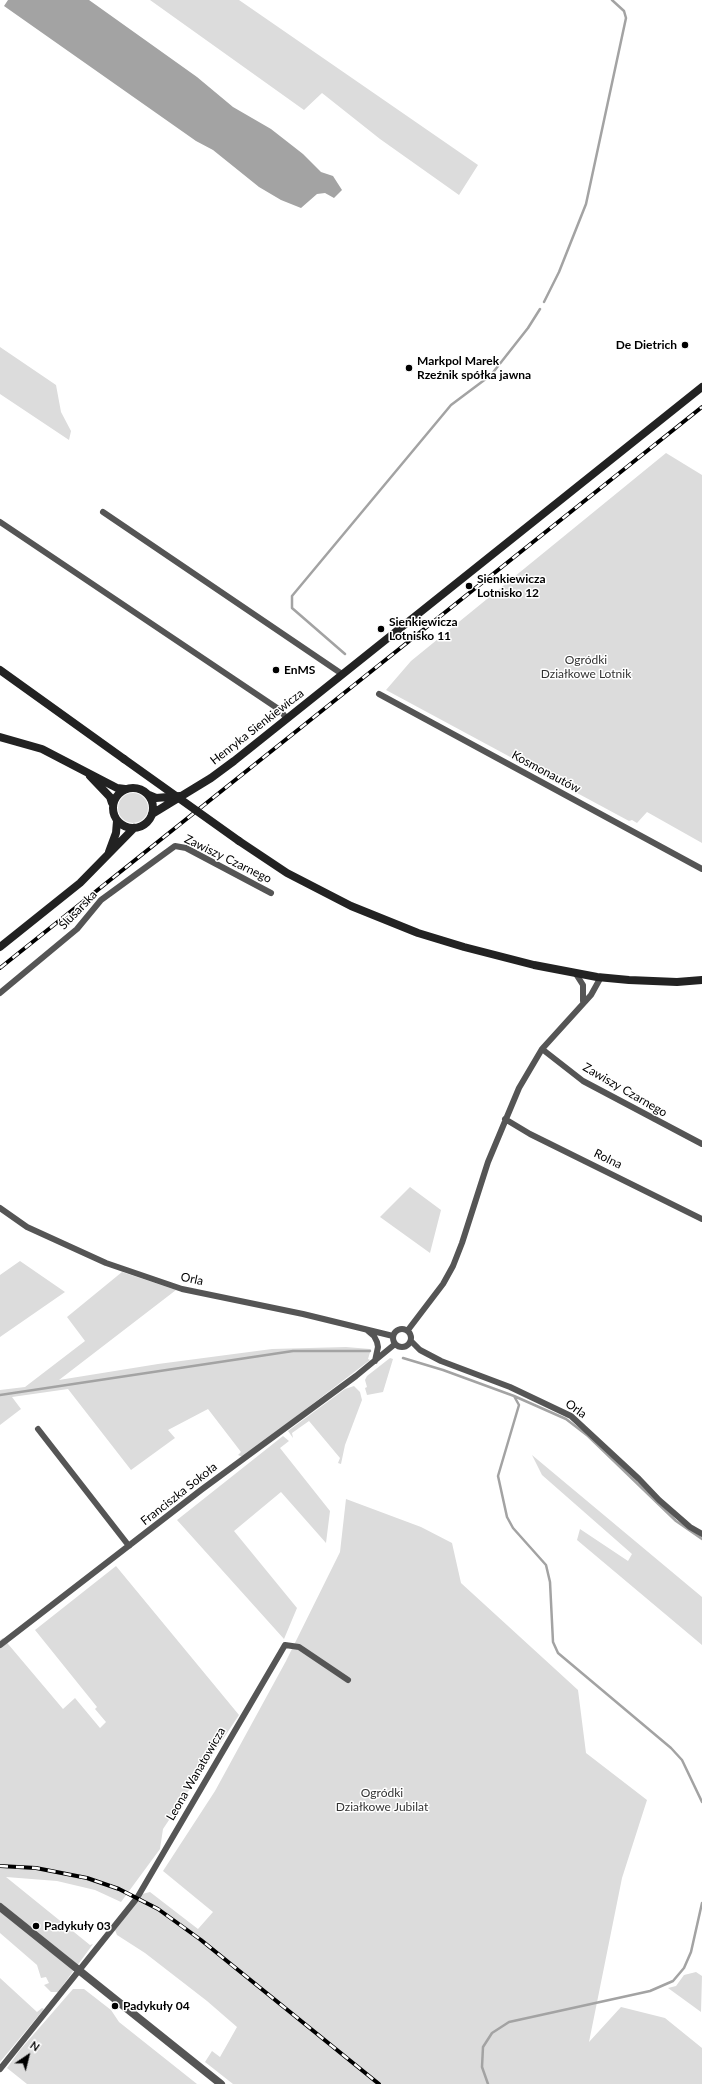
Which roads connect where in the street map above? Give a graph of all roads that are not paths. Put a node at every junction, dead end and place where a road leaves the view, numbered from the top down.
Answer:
1 (702, 387) edge
2 (103, 512) dead end
3 (0, 522) edge
4 (0, 670) edge
5 (342, 674) junction
6 (379, 694) dead end
7 (287, 719) junction
8 (0, 737) edge
9 (85, 772) junction
10 (125, 789) junction
11 (149, 795) junction
12 (181, 796) junction
13 (112, 803) junction
14 (152, 814) junction
15 (117, 821) junction
16 (134, 828) junction
17 (175, 846) joint
18 (108, 854) junction
19 (702, 869) edge
20 (271, 893) dead end
21 (0, 947) edge
22 (576, 974) junction
23 (601, 977) junction
24 (702, 980) edge
25 (0, 993) edge
26 (583, 1001) junction
27 (542, 1049) junction
28 (505, 1120) junction
29 (702, 1144) edge
30 (0, 1208) edge
31 (702, 1219) edge
32 (366, 1329) junction
33 (408, 1330) junction
34 (393, 1336) junction
35 (411, 1341) junction
36 (395, 1344) junction
37 (374, 1362) junction
38 (38, 1429) dead end
39 (702, 1534) edge
40 (129, 1546) junction
41 (0, 1645) edge
42 (348, 1680) dead end
43 (0, 1907) edge
44 (78, 1970) junction
45 (0, 2069) edge
46 (221, 2084) edge

1 - 5 main road, Henryka Sienkiewicza
2 - 5 street
3 - 7 street
4 - 22 main road, bridge
5 - 7 main road, Henryka Sienkiewicza
6 - 19 street, Kosmonautów
7 - 12 main road, Henryka Sienkiewicza
8 - 9 main road
9 - 10 main road
9 - 13 main road
10 - 11 main road
10 - 13 main road
11 - 12 main road, Henryka Sienkiewicza
11 - 14 main road
12 - 14 main road, Henryka Sienkiewicza
13 - 15 main road
14 - 16 main road
15 - 16 main road
15 - 18 main road
16 - 18 main road
17 - 20 street, Zawiszy Czarnego
17 - 25 street, Ślusarska
18 - 21 main road
22 - 23 main road
22 - 26 street
23 - 24 main road
23 - 26 street
26 - 27 street
27 - 28 street
27 - 29 street, Zawiszy Czarnego
28 - 31 street, Rolna
28 - 33 street
30 - 32 street, Orla
32 - 34 street, Orla
32 - 37 street
33 - 34 street
33 - 35 street
34 - 36 street
35 - 36 street
35 - 39 street, Orla
36 - 37 street, Franciszka Sokoła
37 - 40 street, Franciszka Sokoła
38 - 40 street
40 - 41 street, Franciszka Sokoła
42 - 44 street, Leona Wanatowicza
43 - 44 street
44 - 45 street
44 - 46 street

